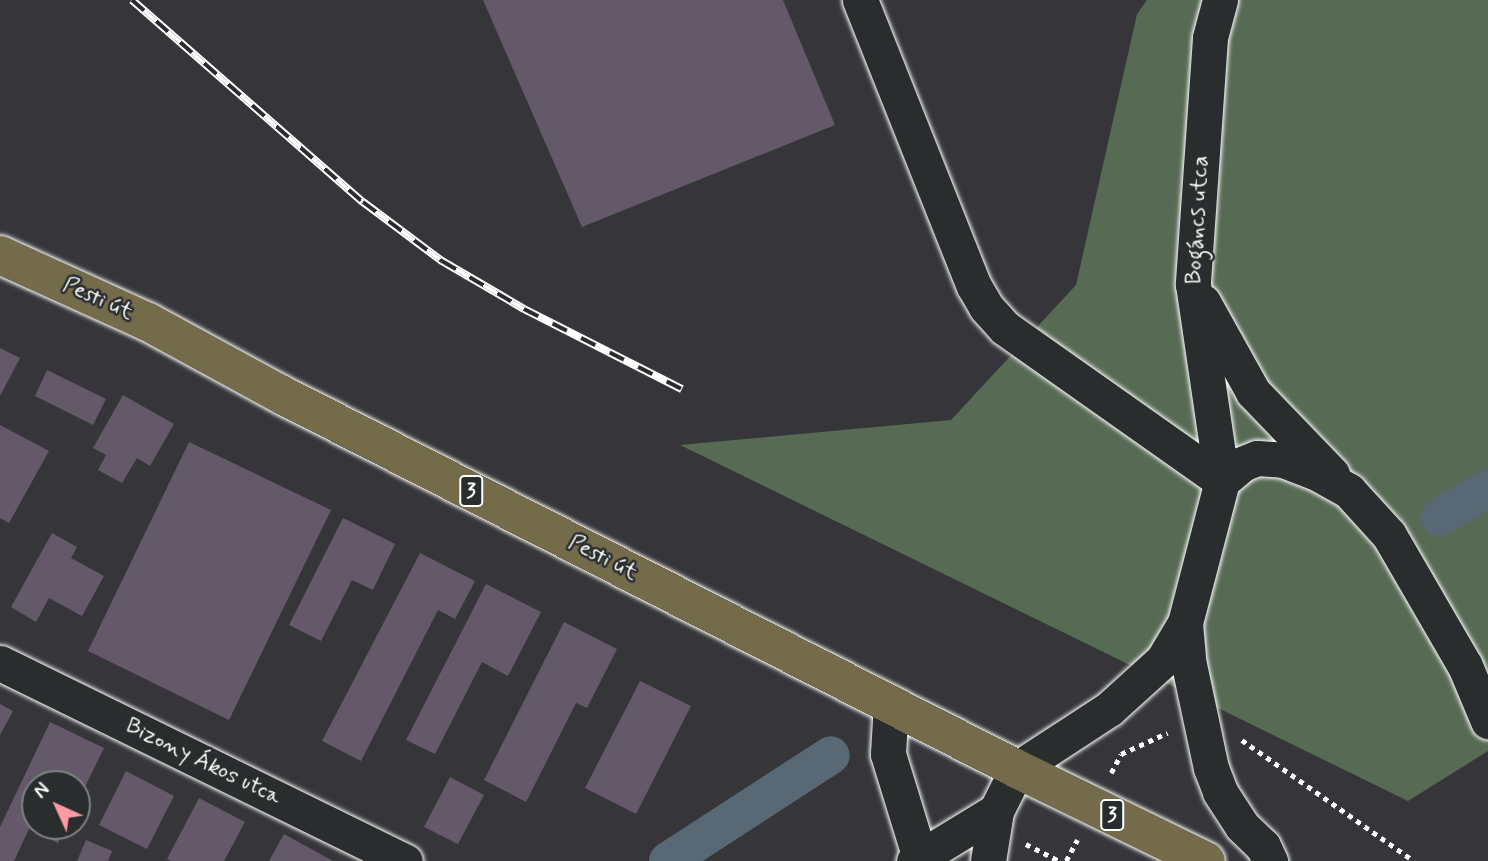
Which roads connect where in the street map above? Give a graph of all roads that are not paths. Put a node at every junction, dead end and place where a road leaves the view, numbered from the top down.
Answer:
1 (860, 0) edge
2 (1220, 0) edge
3 (0, 255) edge
4 (1193, 284) junction
5 (1222, 481) junction
6 (1349, 491) junction
7 (1185, 623) junction
8 (0, 663) edge
9 (891, 703) junction
10 (1488, 721) edge
11 (1017, 769) junction
12 (996, 811) junction
13 (918, 860) edge
14 (405, 861) edge
15 (988, 861) edge
16 (1206, 861) edge
17 (1270, 861) edge

1 - 5 street
2 - 4 street, Bogáncs utca
3 - 9 main road, Pesti út / 3
4 - 5 street, Bogáncs utca
4 - 6 street
5 - 6 street
5 - 7 street
6 - 10 street
7 - 11 street
7 - 17 street
8 - 14 street, Bizony Ákos utca
9 - 11 main road, Pesti út / 3
9 - 13 street
11 - 12 street
11 - 16 main road, Pesti út / 3
12 - 13 street
12 - 15 street

